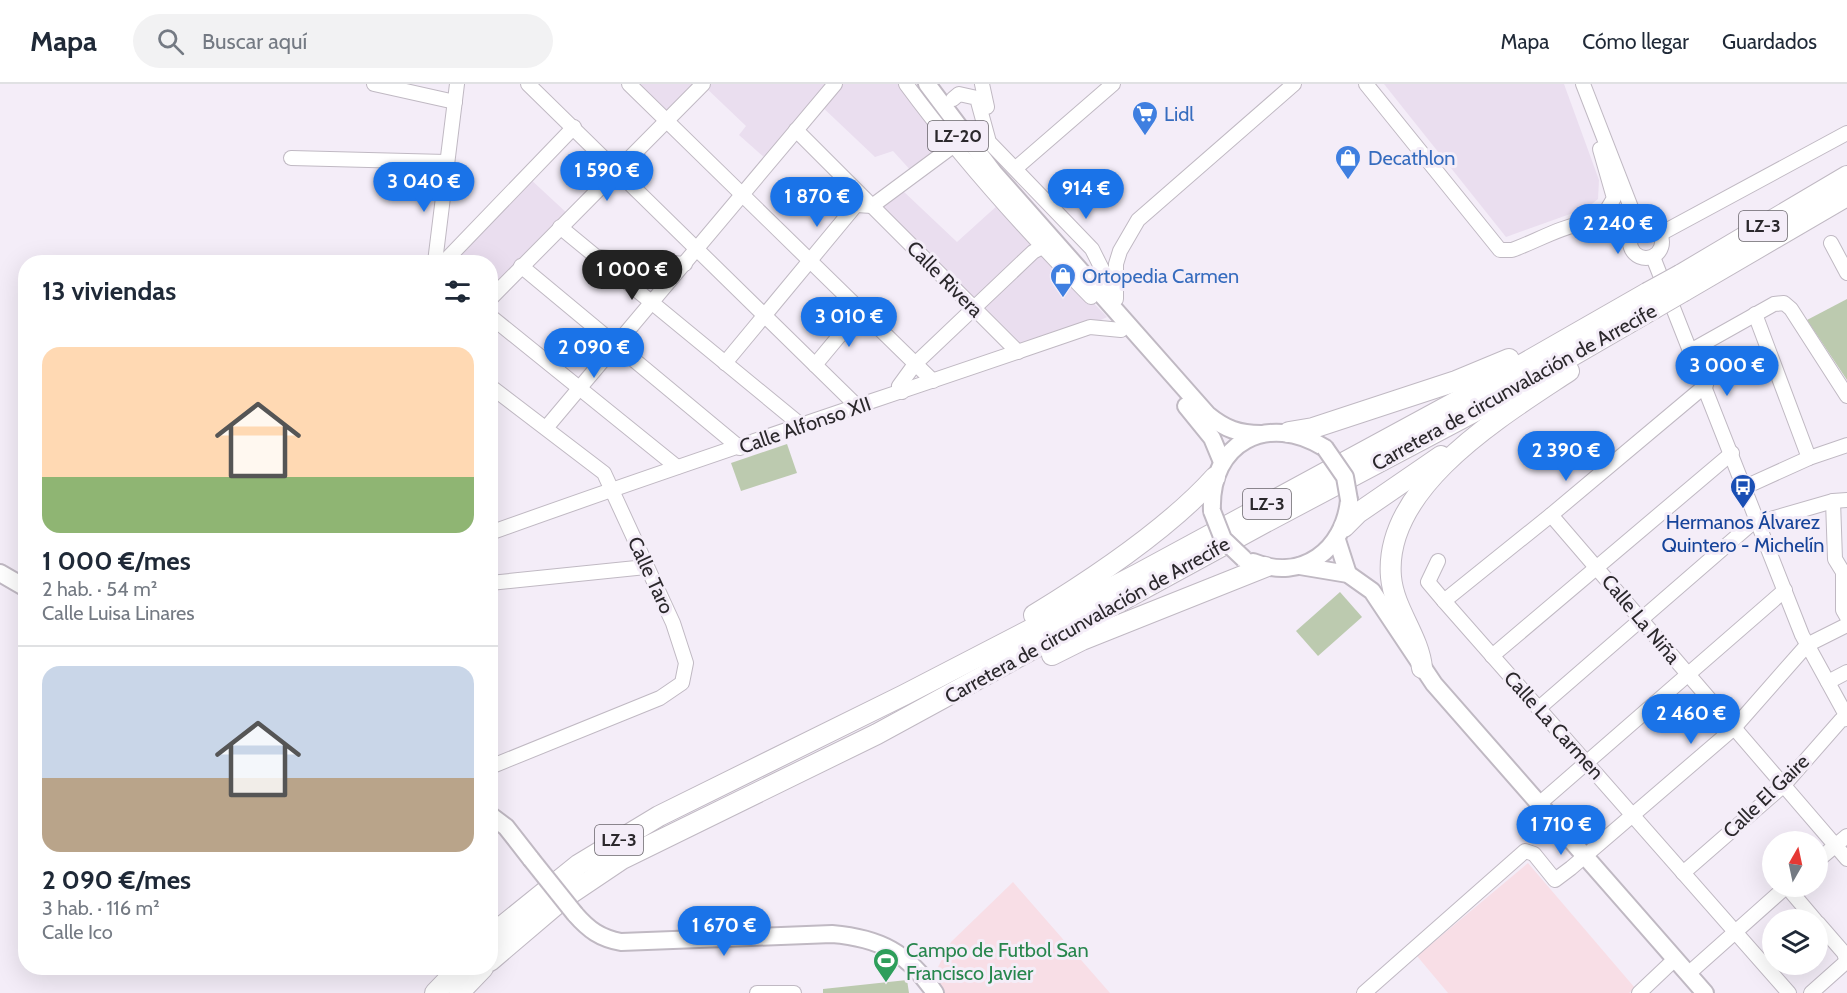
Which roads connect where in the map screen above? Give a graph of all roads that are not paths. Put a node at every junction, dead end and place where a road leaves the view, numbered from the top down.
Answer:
1 (374, 84) edge
2 (457, 84) edge
3 (528, 84) edge
4 (629, 84) edge
5 (703, 84) edge
6 (835, 84) edge
7 (906, 84) edge
8 (920, 84) edge
9 (927, 84) edge
10 (936, 84) edge
11 (961, 84) edge
12 (988, 84) edge
13 (1113, 84) edge
14 (1294, 84) edge
15 (1366, 84) edge
16 (1583, 84) edge
17 (980, 91) edge
18 (455, 102) junction
19 (953, 104) junction
20 (667, 121) junction
21 (1598, 126) junction
22 (574, 127) junction
23 (796, 130) junction
24 (1847, 133) edge
25 (952, 146) junction
26 (291, 158) dead end
27 (446, 162) junction
28 (1012, 164) junction
29 (617, 170) junction
30 (1847, 176) edge
31 (742, 193) junction
32 (1847, 196) edge
33 (872, 206) junction
34 (1590, 221) junction
35 (560, 227) junction
36 (1635, 232) junction
37 (1660, 234) junction
38 (1831, 243) dead end
39 (1042, 247) junction
40 (698, 249) junction
41 (436, 255) edge
42 (451, 255) edge
43 (1653, 257) junction
44 (597, 258) junction
45 (811, 260) junction
46 (685, 264) junction
47 (521, 266) junction
48 (1078, 266) junction
49 (1847, 273) edge
50 (1682, 283) junction
51 (498, 290) edge
52 (1091, 297) junction
53 (1116, 298) junction
54 (1650, 301) junction
55 (651, 303) junction
56 (1625, 304) junction
57 (974, 307) junction
58 (860, 311) junction
59 (1755, 314) junction
60 (765, 315) junction
61 (498, 322) edge
62 (1124, 329) junction
63 (1608, 336) junction
64 (615, 345) junction
65 (1692, 351) junction
66 (1018, 352) junction
67 (725, 363) junction
68 (815, 364) junction
69 (915, 364) junction
70 (933, 381) junction
71 (1706, 385) junction
72 (579, 387) junction
73 (498, 392) edge
74 (902, 392) junction
75 (1847, 396) edge
76 (858, 407) junction
77 (802, 426) junction
78 (546, 428) junction
79 (1486, 429) junction
80 (1290, 432) junction
81 (1261, 434) junction
82 (1847, 445) edge
83 (740, 448) junction
84 (1732, 453) junction
85 (1809, 458) junction
86 (677, 467) junction
87 (1218, 469) junction
88 (1745, 487) junction
89 (612, 489) junction
90 (1847, 500) edge
91 (1833, 501) junction
92 (1551, 515) junction
93 (1760, 524) junction
94 (498, 530) edge
95 (1340, 533) junction
96 (1438, 561) dead end
97 (1300, 566) junction
98 (1596, 566) junction
99 (646, 567) junction
100 (1265, 567) junction
101 (0, 573) edge
102 (1348, 574) junction
103 (498, 582) edge
104 (18, 583) edge
105 (1785, 590) junction
106 (1444, 601) junction
107 (1847, 617) edge
108 (1642, 621) junction
109 (1847, 625) edge
110 (1807, 645) junction
111 (1492, 656) junction
112 (1422, 668) junction
113 (1847, 672) edge
114 (1687, 674) junction
115 (1828, 682) junction
116 (904, 695) junction
117 (1539, 708) junction
118 (1847, 718) edge
119 (1734, 728) junction
120 (877, 734) junction
121 (1587, 760) junction
122 (498, 763) edge
123 (1784, 785) junction
124 (713, 803) junction
125 (1539, 804) junction
126 (1633, 816) junction
127 (498, 821) edge
128 (1847, 836) edge
129 (1835, 846) junction
130 (1828, 852) edge
131 (1586, 855) junction
132 (1847, 859) edge
133 (1683, 873) junction
134 (1775, 897) edge
135 (1796, 897) edge
136 (1806, 909) edge
137 (498, 930) edge
138 (1735, 932) junction
139 (1828, 934) edge
140 (498, 954) edge
141 (1675, 959) junction
142 (1847, 961) edge
143 (1688, 974) junction
144 (452, 975) edge
145 (476, 975) edge
146 (794, 992) edge
147 (435, 993) edge
148 (459, 993) edge
149 (757, 993) edge
150 (934, 993) edge
151 (1364, 993) edge
152 (1639, 993) edge
153 (1705, 993) edge
154 (1789, 993) edge
155 (1811, 993) edge

1 - 18 street
2 - 18 street
3 - 22 street
4 - 20 street
5 - 20 street
6 - 23 street
7 - 25 street
8 - 52 main road, LZ-20
9 - 48 main road, LZ-20
10 - 19 street
11 - 19 street
12 - 17 street
13 - 28 street
14 - 53 street
15 - 34 street
16 - 21 street
17 - 19 street
17 - 28 street
18 - 27 street
19 - 48 street
20 - 29 street
20 - 31 street
21 - 34 street
21 - 36 street
22 - 29 street
22 - 42 street
23 - 31 street
23 - 33 street, Calle Rivera
24 - 37 street
25 - 33 street
25 - 39 street
26 - 27 street
27 - 41 street
28 - 53 street
29 - 35 street
29 - 40 street
30 - 50 highway, Carretera de circunvalación de Arrecife / LZ-3
31 - 40 street
31 - 45 street
32 - 50 highway, Carretera de circunvalación de Arrecife / LZ-3
33 - 45 street
33 - 57 street, Calle Rivera
34 - 36 street
35 - 44 street
35 - 47 street
36 - 37 street
36 - 43 street
37 - 43 street
38 - 49 street
39 - 52 street
39 - 57 street
40 - 46 street
40 - 60 street
43 - 65 street
44 - 46 street
44 - 55 street
45 - 58 street
45 - 60 street
46 - 55 street
47 - 51 street
47 - 64 street
48 - 62 main road, LZ-20
50 - 54 highway, Carretera de circunvalación de Arrecife / LZ-3, bridge
52 - 62 main road, LZ-20
53 - 62 main road
54 - 56 highway, Carretera de circunvalación de Arrecife / LZ-3
54 - 63 highway, Carretera de circunvalación de Arrecife / LZ-3
55 - 64 street
55 - 67 street
56 - 80 highway, LZ-3
56 - 116 highway, Carretera de circunvalación de Arrecife / LZ-3
57 - 66 street, Calle Rivera
57 - 69 street
58 - 68 street
58 - 69 street
59 - 65 street
59 - 75 street
59 - 85 street
60 - 67 street
60 - 68 street
61 - 72 street
62 - 66 street, Calle Alfonso XII
62 - 81 main road, LZ-20
62 - 87 main road, LZ-20
63 - 79 highway, LZ-3
63 - 120 highway, Carretera de circunvalación de Arrecife / LZ-3
64 - 72 street
64 - 83 street
65 - 71 street
66 - 70 street, Calle Alfonso XII
67 - 77 street
68 - 76 street
69 - 70 street
69 - 74 street
70 - 74 street, Calle Alfonso XII
71 - 84 street
71 - 92 street
72 - 78 street
72 - 86 street
73 - 78 street, Calle Taro
74 - 76 street, Calle Alfonso XII
76 - 77 street, Calle Alfonso XII
77 - 83 street, Calle Alfonso XII
78 - 89 street, Calle Taro
79 - 95 highway, LZ-3
79 - 112 highway, LZ-3
80 - 81 main road, LZ-20
80 - 95 main road, LZ-20, bridge
81 - 87 main road, LZ-20
82 - 85 street
83 - 86 street, Calle Alfonso XII
84 - 88 street
84 - 98 street
85 - 88 street
86 - 89 street, Calle Alfonso XII
87 - 100 main road, bridge
87 - 116 highway, LZ-3
88 - 93 street
89 - 94 street, Calle Alfonso XII
89 - 99 street, Calle Taro
90 - 91 street
91 - 93 street
91 - 107 street
92 - 98 street, Calle La Niña
92 - 106 street
93 - 105 street
93 - 108 street
95 - 97 main road
95 - 102 main road
96 - 106 street, Calle La Carmen
97 - 100 main road
97 - 102 main road
98 - 108 street, Calle La Niña
98 - 111 street
99 - 103 street
99 - 122 street, Calle Taro
100 - 120 highway, LZ-3
101 - 104 main road
102 - 112 main road
105 - 110 street
105 - 114 street
106 - 111 street, Calle La Carmen
108 - 114 street, Calle La Niña
108 - 117 street
109 - 110 street
110 - 115 street
110 - 119 street
111 - 117 street, Calle La Carmen
112 - 125 main road
113 - 115 street
114 - 119 street, Calle La Niña
114 - 121 street
115 - 118 street
116 - 124 highway, Carretera de circunvalación de Arrecife / LZ-3
117 - 121 street, Calle La Carmen
118 - 123 street, Calle El Gaire
119 - 123 street, Calle La Niña
119 - 126 street
120 - 124 highway, Carretera de circunvalación de Arrecife / LZ-3
121 - 125 street
121 - 126 street, Calle La Carmen
123 - 129 street, Calle La Niña
123 - 133 street, Calle El Gaire
124 - 137 highway, Carretera de circunvalación de Arrecife / LZ-3
124 - 140 highway, Carretera de circunvalación de Arrecife / LZ-3
125 - 131 main road
126 - 131 street
126 - 133 street, Calle La Carmen
127 - 150 main road, bridge
128 - 129 street
129 - 130 street
129 - 132 street, Calle La Niña
131 - 141 main road
131 - 151 street
133 - 138 street, Calle La Carmen
134 - 138 street
135 - 136 street
138 - 143 street
138 - 154 street, Calle La Carmen
139 - 142 street
141 - 143 main road
141 - 152 street
142 - 155 street
143 - 153 main road
144 - 147 highway
145 - 148 highway
146 - 149 street

